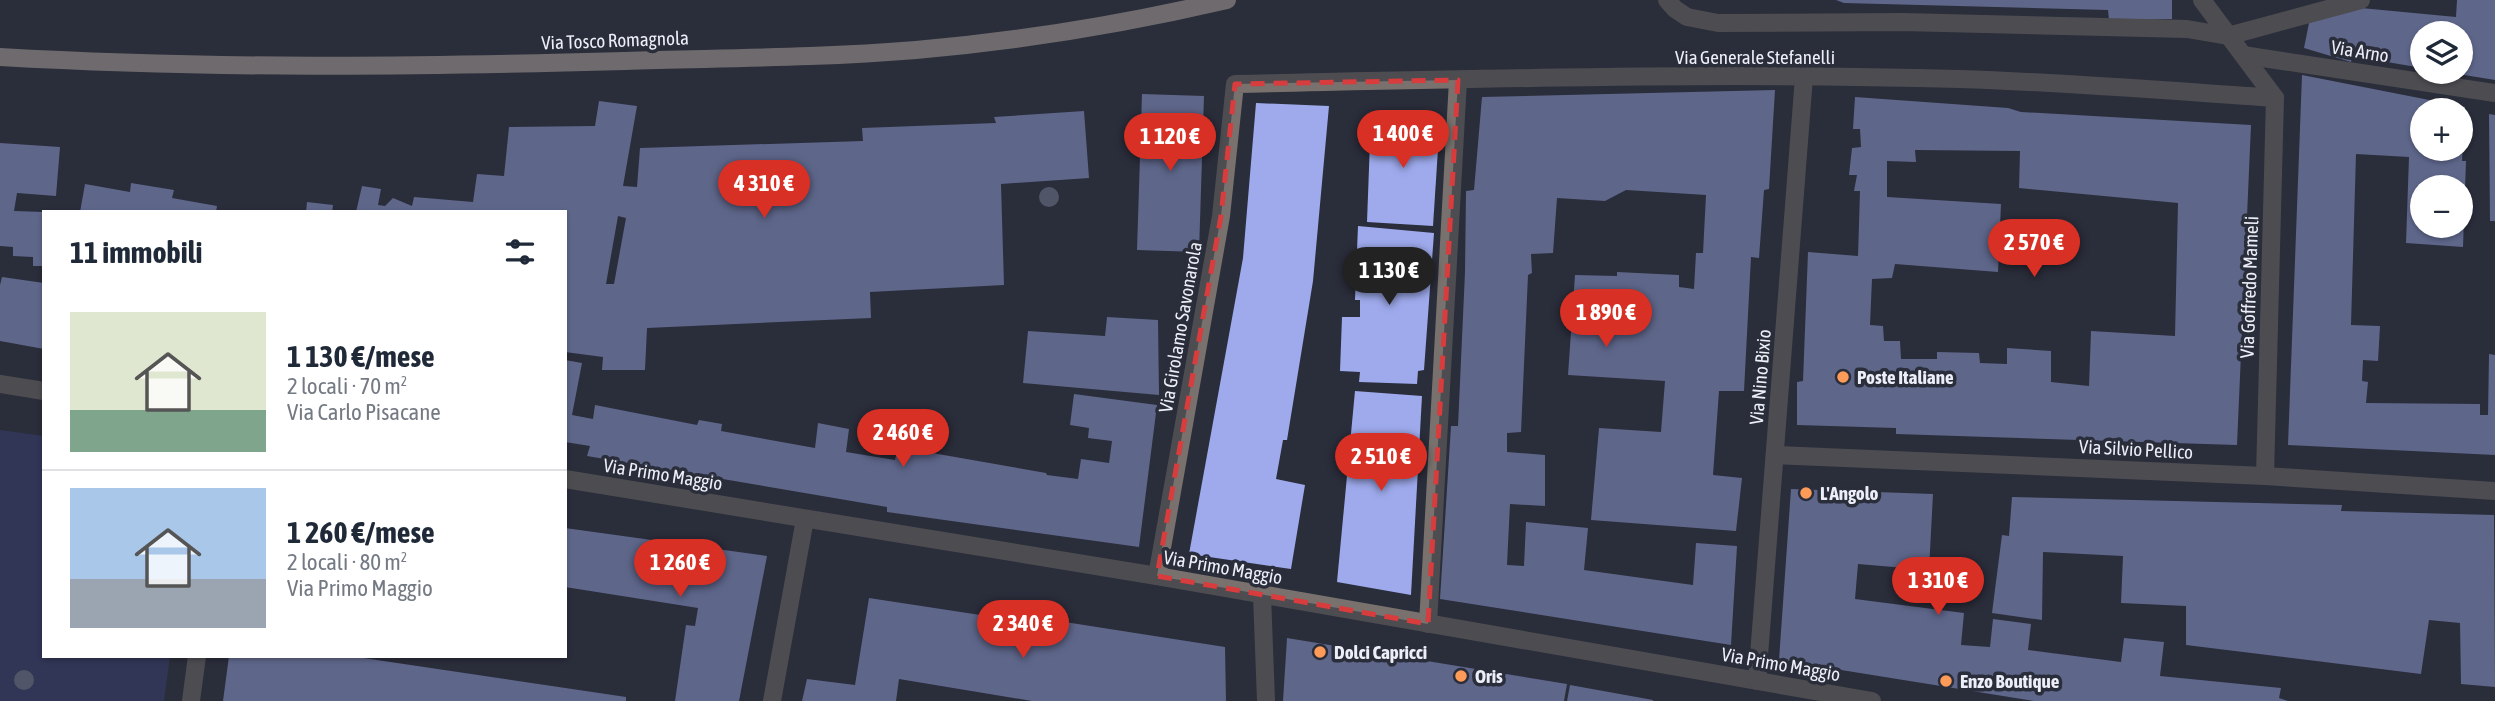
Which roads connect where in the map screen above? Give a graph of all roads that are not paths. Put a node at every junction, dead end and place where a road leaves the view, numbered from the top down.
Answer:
1 (1227, 0) edge
2 (1667, 0) edge
3 (2202, 0) edge
4 (2361, 0) edge
5 (2228, 36) junction
6 (2243, 55) junction
7 (0, 57) edge
8 (1804, 77) junction
9 (1458, 79) junction
10 (1235, 84) joint
11 (2495, 93) edge
12 (2275, 98) junction
13 (0, 384) edge
14 (42, 391) edge
15 (1775, 455) junction
16 (2264, 476) junction
17 (567, 479) edge
18 (2495, 491) edge
19 (805, 519) junction
20 (1157, 576) junction
21 (1262, 595) junction
22 (1428, 624) junction
23 (197, 658) edge
24 (1757, 681) junction
25 (191, 701) edge
26 (772, 701) edge
27 (1266, 701) edge
28 (1872, 701) edge

1 - 7 main road, Via Tosco Romagnola
2 - 5 street
3 - 5 street
4 - 5 street
5 - 6 street
6 - 11 street, Via Arno
6 - 12 street
8 - 9 street, Via Generale Stefanelli
8 - 12 street, Via Generale Stefanelli
8 - 15 street, Via Nino Bixio
9 - 10 street, Via Generale Stefanelli
9 - 22 street
10 - 20 street, Via Girolamo Savonarola
12 - 16 street, Via Goffredo Mameli
13 - 14 street
15 - 16 street, Via Silvio Pellico
15 - 24 street, Via Nino Bixio
16 - 18 street, Via Silvio Pellico
17 - 19 street, Via Primo Maggio
19 - 20 street, Via Primo Maggio
19 - 26 street
20 - 21 street, Via Primo Maggio
21 - 22 street, Via Primo Maggio
21 - 27 street
22 - 24 street, Via Primo Maggio
23 - 25 street
24 - 28 street, Via Primo Maggio

